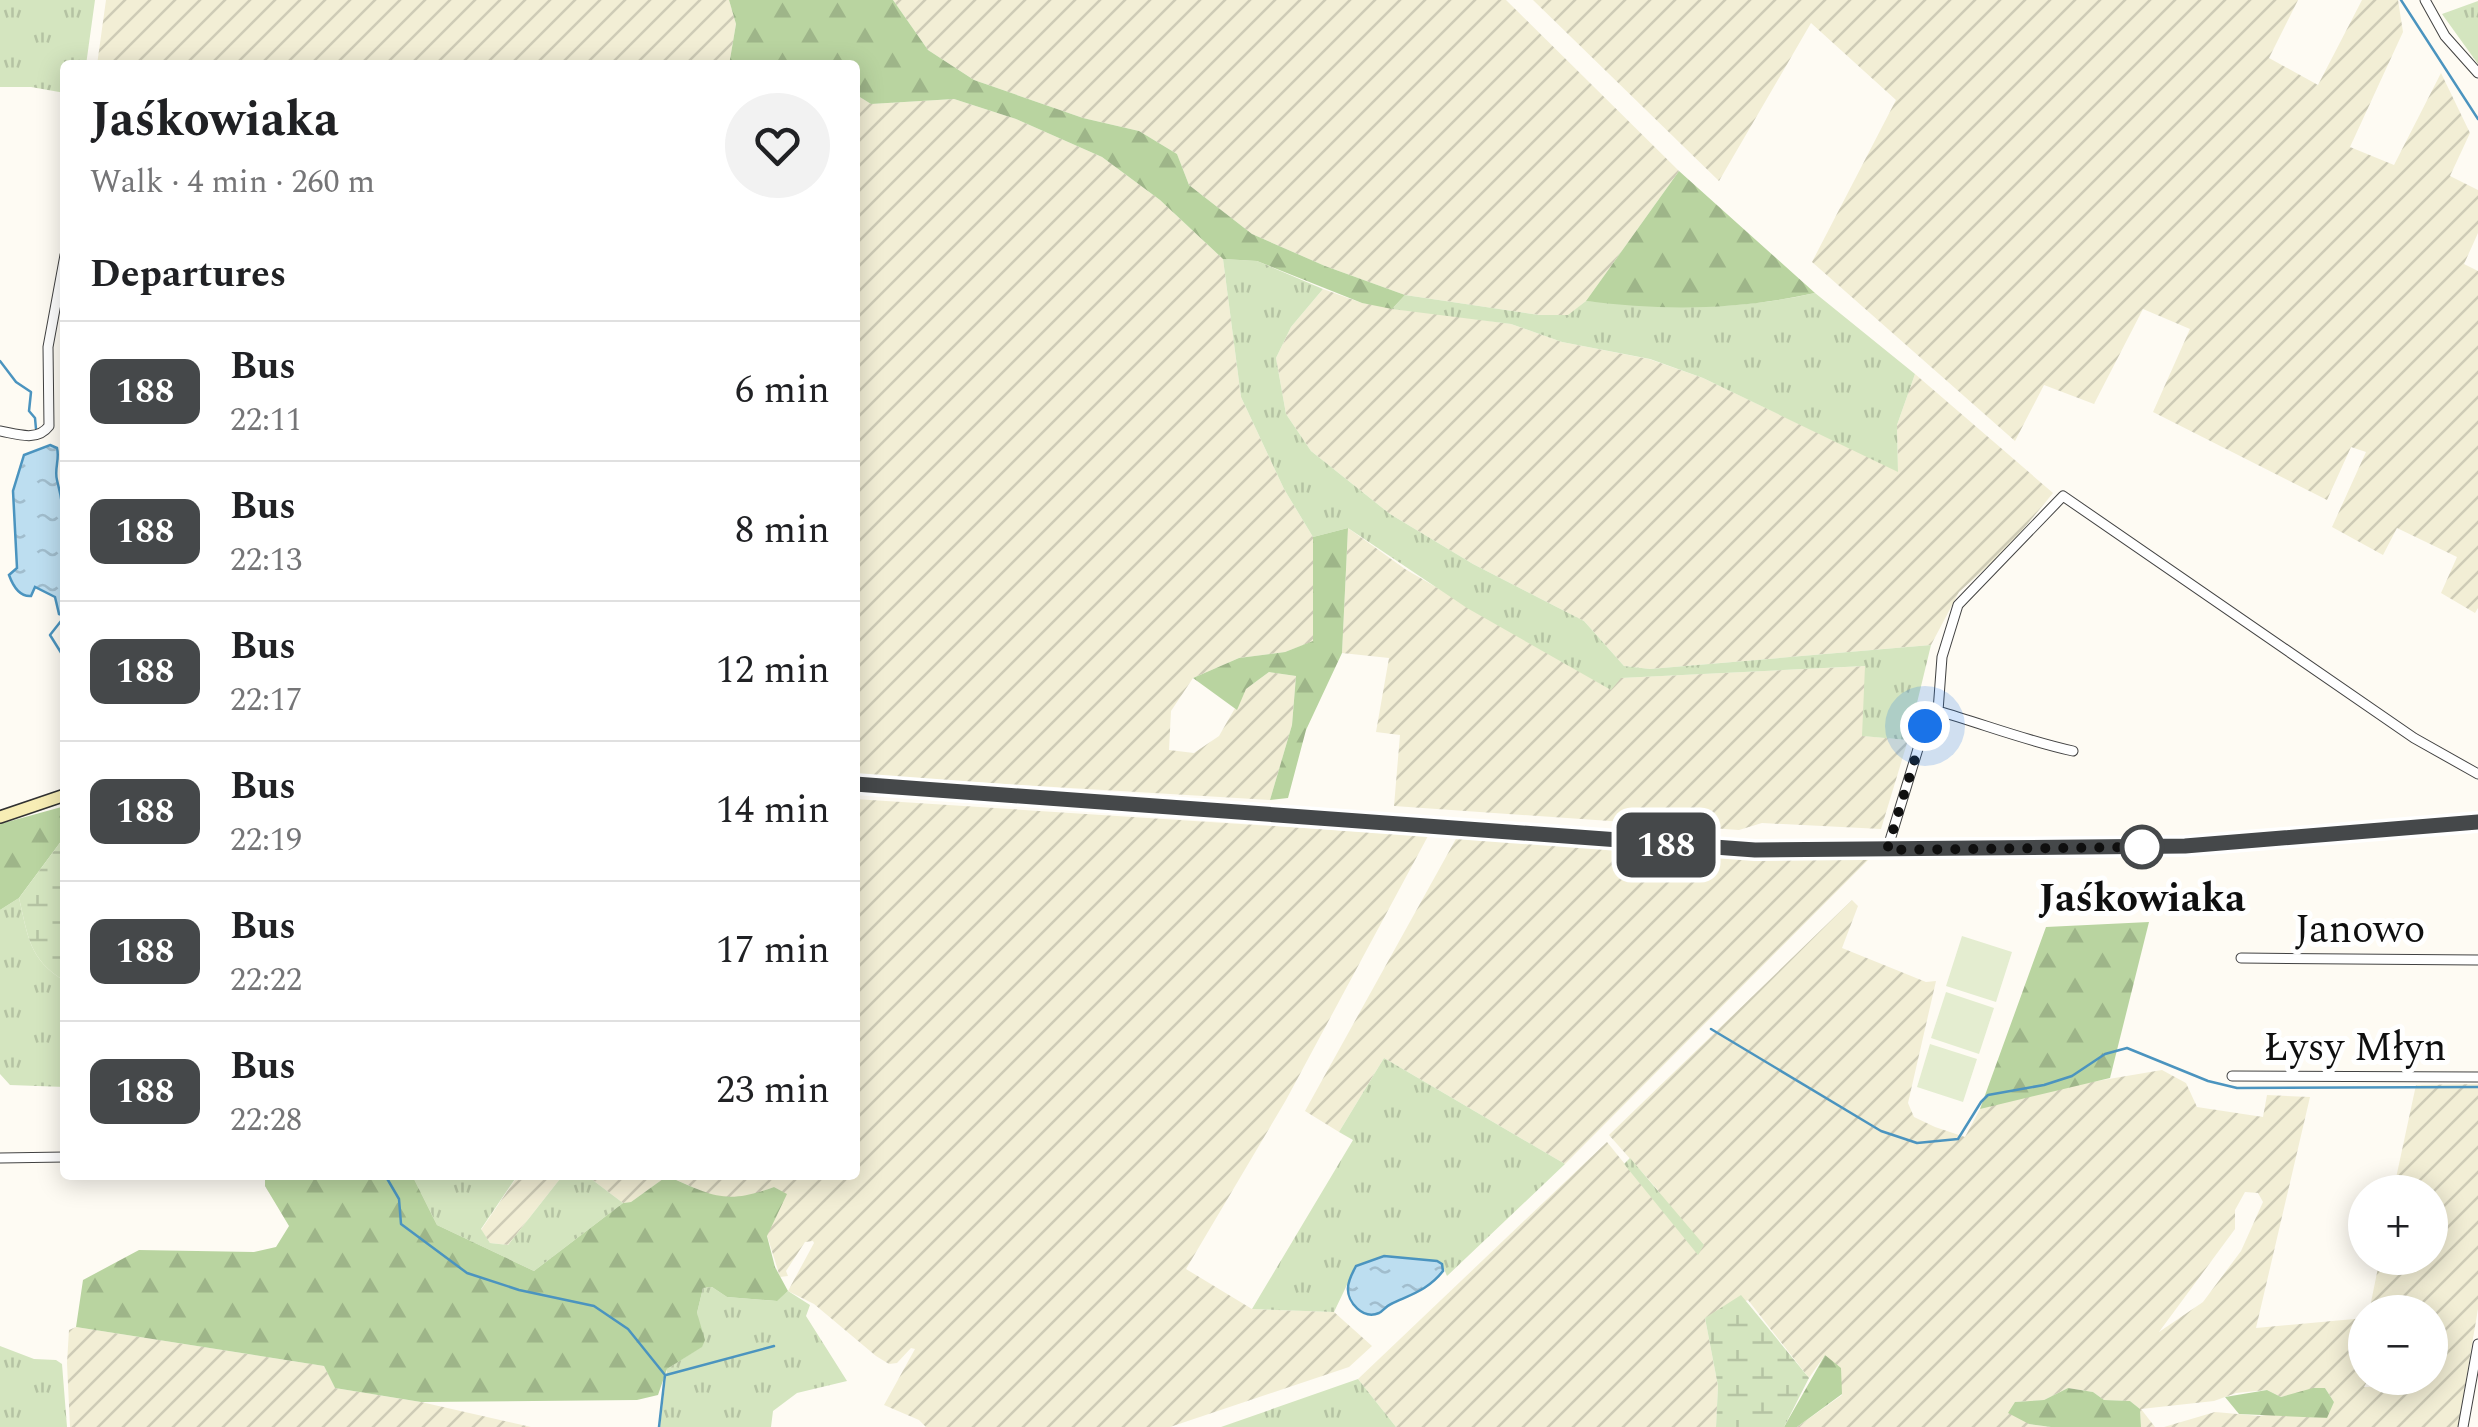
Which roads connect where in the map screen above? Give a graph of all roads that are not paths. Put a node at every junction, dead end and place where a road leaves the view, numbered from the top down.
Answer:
1 (2425, 0) edge
2 (2478, 73) edge
3 (60, 281) edge
4 (0, 431) edge
5 (1938, 712) junction
6 (2073, 751) dead end
7 (2478, 774) edge
8 (860, 784) edge
9 (60, 796) edge
10 (0, 817) edge
11 (2478, 822) edge
12 (1887, 850) junction
13 (2241, 958) dead end
14 (2478, 960) edge
15 (2232, 1076) dead end
16 (2478, 1076) edge
17 (60, 1156) edge
18 (0, 1158) edge
19 (2478, 1344) edge
20 (2463, 1427) edge

1 - 2 street
3 - 4 street
5 - 6 street
5 - 7 street
5 - 12 street
8 - 12 street
9 - 10 street
11 - 12 street
13 - 14 street, Janowo
15 - 16 street, Łysy Młyn
17 - 18 street
19 - 20 street

